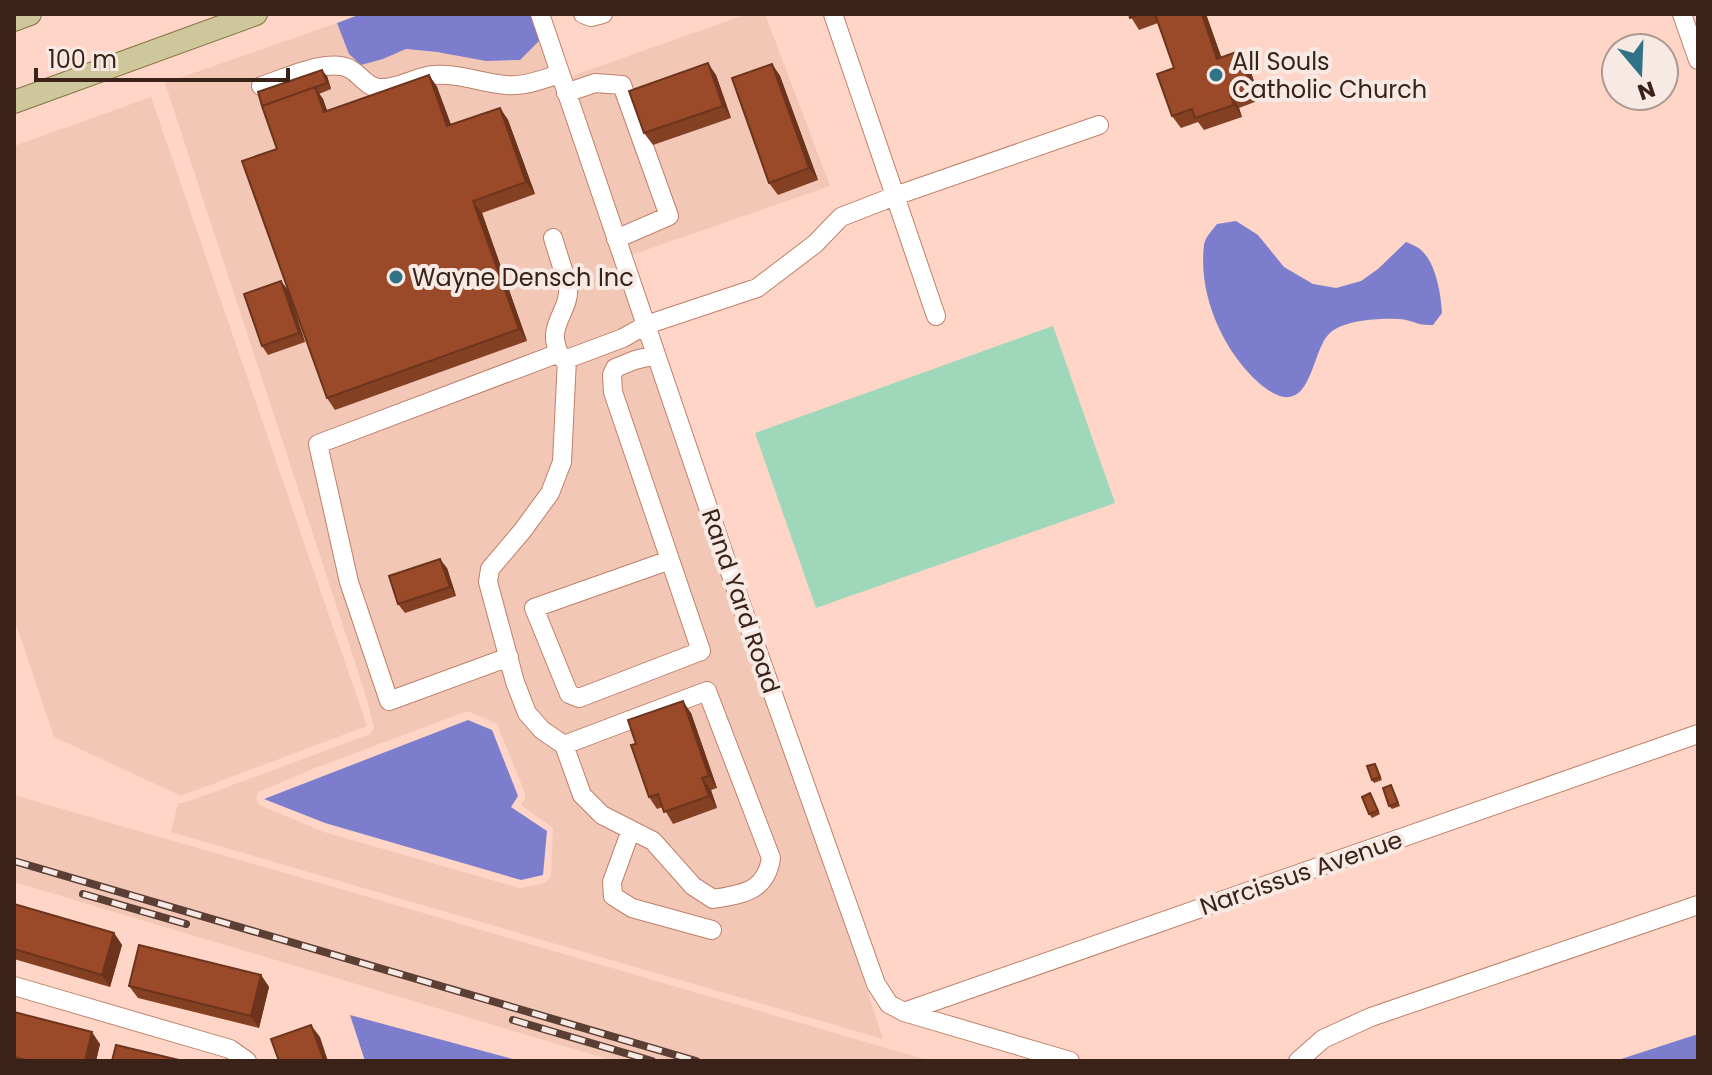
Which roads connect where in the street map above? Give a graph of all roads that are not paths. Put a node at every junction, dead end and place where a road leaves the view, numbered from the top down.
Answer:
1 (256, 14) edge
2 (583, 14) edge
3 (603, 14) edge
4 (833, 14) edge
5 (1682, 14) edge
6 (542, 15) edge
7 (1698, 60) edge
8 (560, 74) junction
9 (261, 86) dead end
10 (566, 93) junction
11 (14, 102) edge
12 (1099, 125) dead end
13 (895, 196) junction
14 (553, 238) dead end
15 (616, 239) junction
16 (936, 316) dead end
17 (646, 325) junction
18 (656, 355) junction
19 (563, 356) junction
20 (670, 560) junction
21 (509, 657) junction
22 (1698, 734) edge
23 (564, 745) junction
24 (631, 830) junction
25 (1698, 905) edge
26 (712, 930) dead end
27 (14, 986) edge
28 (904, 1012) junction
29 (247, 1061) edge
30 (1070, 1061) edge
31 (1298, 1061) edge

1 - 11 main road
2 - 3 street
4 - 13 street
5 - 7 street
6 - 8 street, Rand Yard Road
8 - 9 street
8 - 10 street, Rand Yard Road
10 - 15 street, Rand Yard Road
10 - 15 street
12 - 13 street
13 - 16 street
13 - 17 street
14 - 19 street
15 - 17 street, Rand Yard Road
17 - 18 street, Rand Yard Road
17 - 19 street
18 - 20 street
18 - 28 street, Rand Yard Road
19 - 21 street
19 - 21 street
20 - 20 street
21 - 23 street
22 - 28 street, Narcissus Avenue
23 - 24 street
23 - 24 street
24 - 26 street
25 - 31 street
27 - 29 street
28 - 30 street, Rand Yard Road

